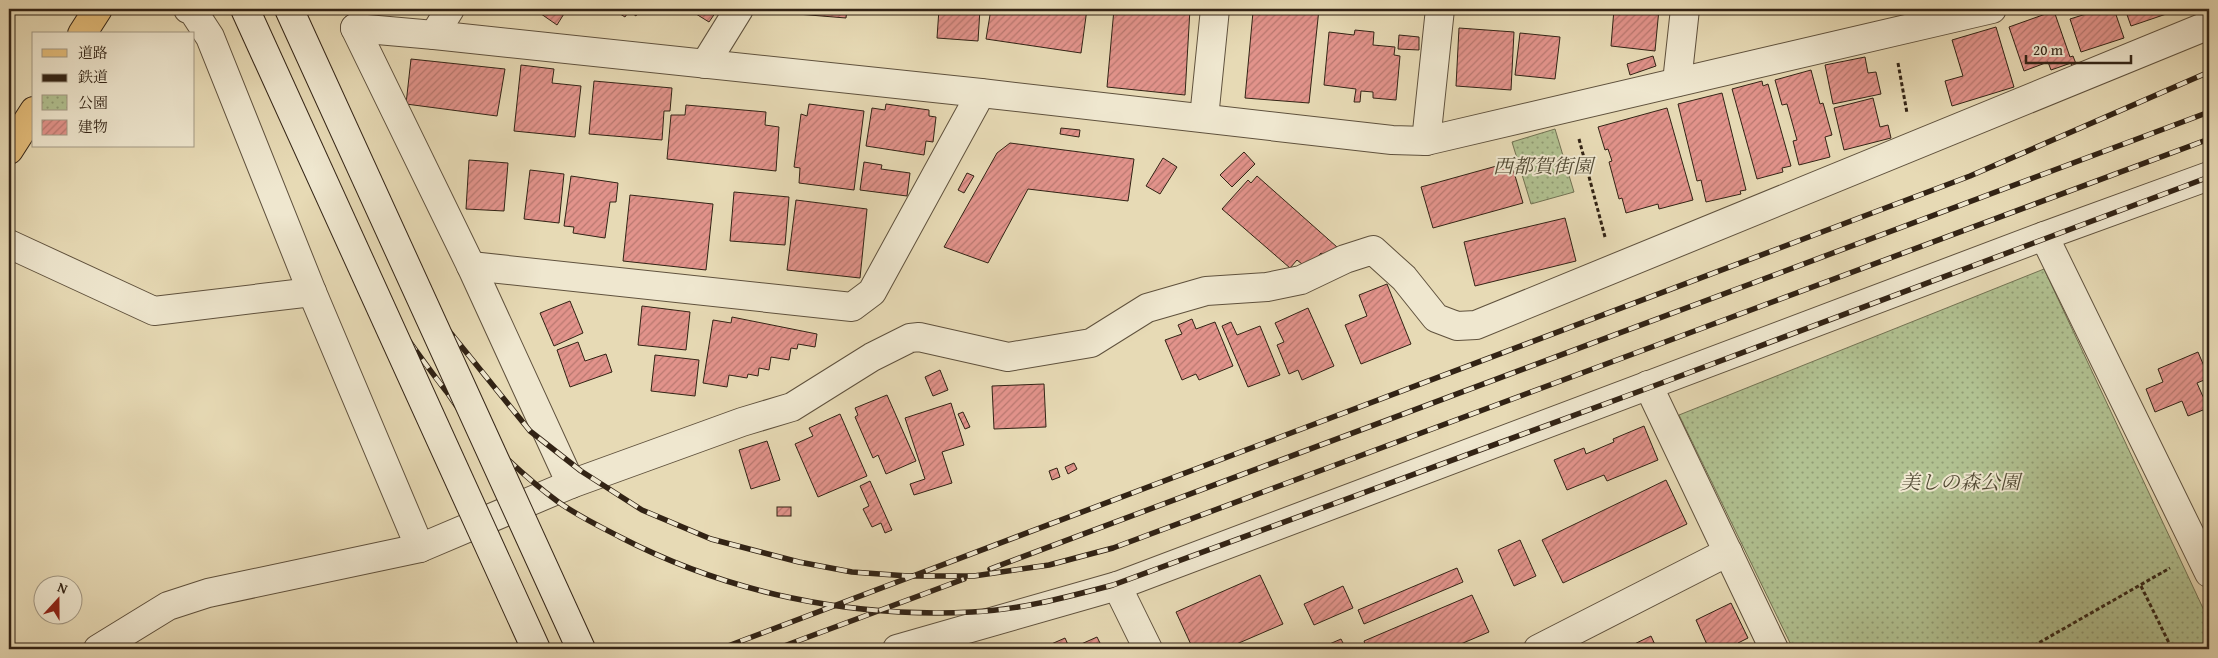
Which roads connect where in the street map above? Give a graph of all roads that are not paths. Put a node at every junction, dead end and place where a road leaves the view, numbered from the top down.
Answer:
1 (98, 9) edge
2 (188, 9) edge
3 (245, 9) edge
4 (289, 9) edge
5 (450, 9) edge
6 (739, 9) edge
7 (1215, 9) edge
8 (1440, 9) edge
9 (1685, 9) edge
10 (1992, 9) edge
11 (1893, 21) edge
12 (2209, 25) edge
13 (83, 32) edge
14 (434, 35) junction
15 (705, 64) junction
16 (1678, 82) junction
17 (981, 93) junction
18 (32, 114) edge
19 (1204, 118) junction
20 (1426, 141) junction
21 (9, 150) edge
22 (2209, 176) edge
23 (2044, 236) junction
24 (9, 244) edge
25 (472, 266) junction
26 (312, 292) junction
27 (1648, 385) junction
28 (571, 484) junction
29 (420, 548) junction
30 (1728, 552) junction
31 (2206, 556) edge
32 (1117, 586) junction
33 (98, 649) edge
34 (536, 649) edge
35 (581, 649) edge
36 (898, 649) edge
37 (1148, 649) edge
38 (1538, 649) edge
39 (1774, 649) edge

1 - 13 main road
2 - 26 street
3 - 34 street, bridge
4 - 35 street, bridge
5 - 14 street
6 - 15 street
7 - 19 street
8 - 20 street
9 - 16 street
10 - 11 street
11 - 16 street
12 - 28 street
14 - 15 street
14 - 25 street
15 - 17 street
16 - 20 street
17 - 19 street
17 - 25 street
18 - 21 main road
19 - 20 street
22 - 23 street
23 - 27 street
23 - 31 street
24 - 26 street
25 - 28 street
26 - 29 street
27 - 30 street
27 - 32 street
28 - 29 street
29 - 33 street
30 - 38 street
30 - 39 street
32 - 36 street
32 - 37 street

